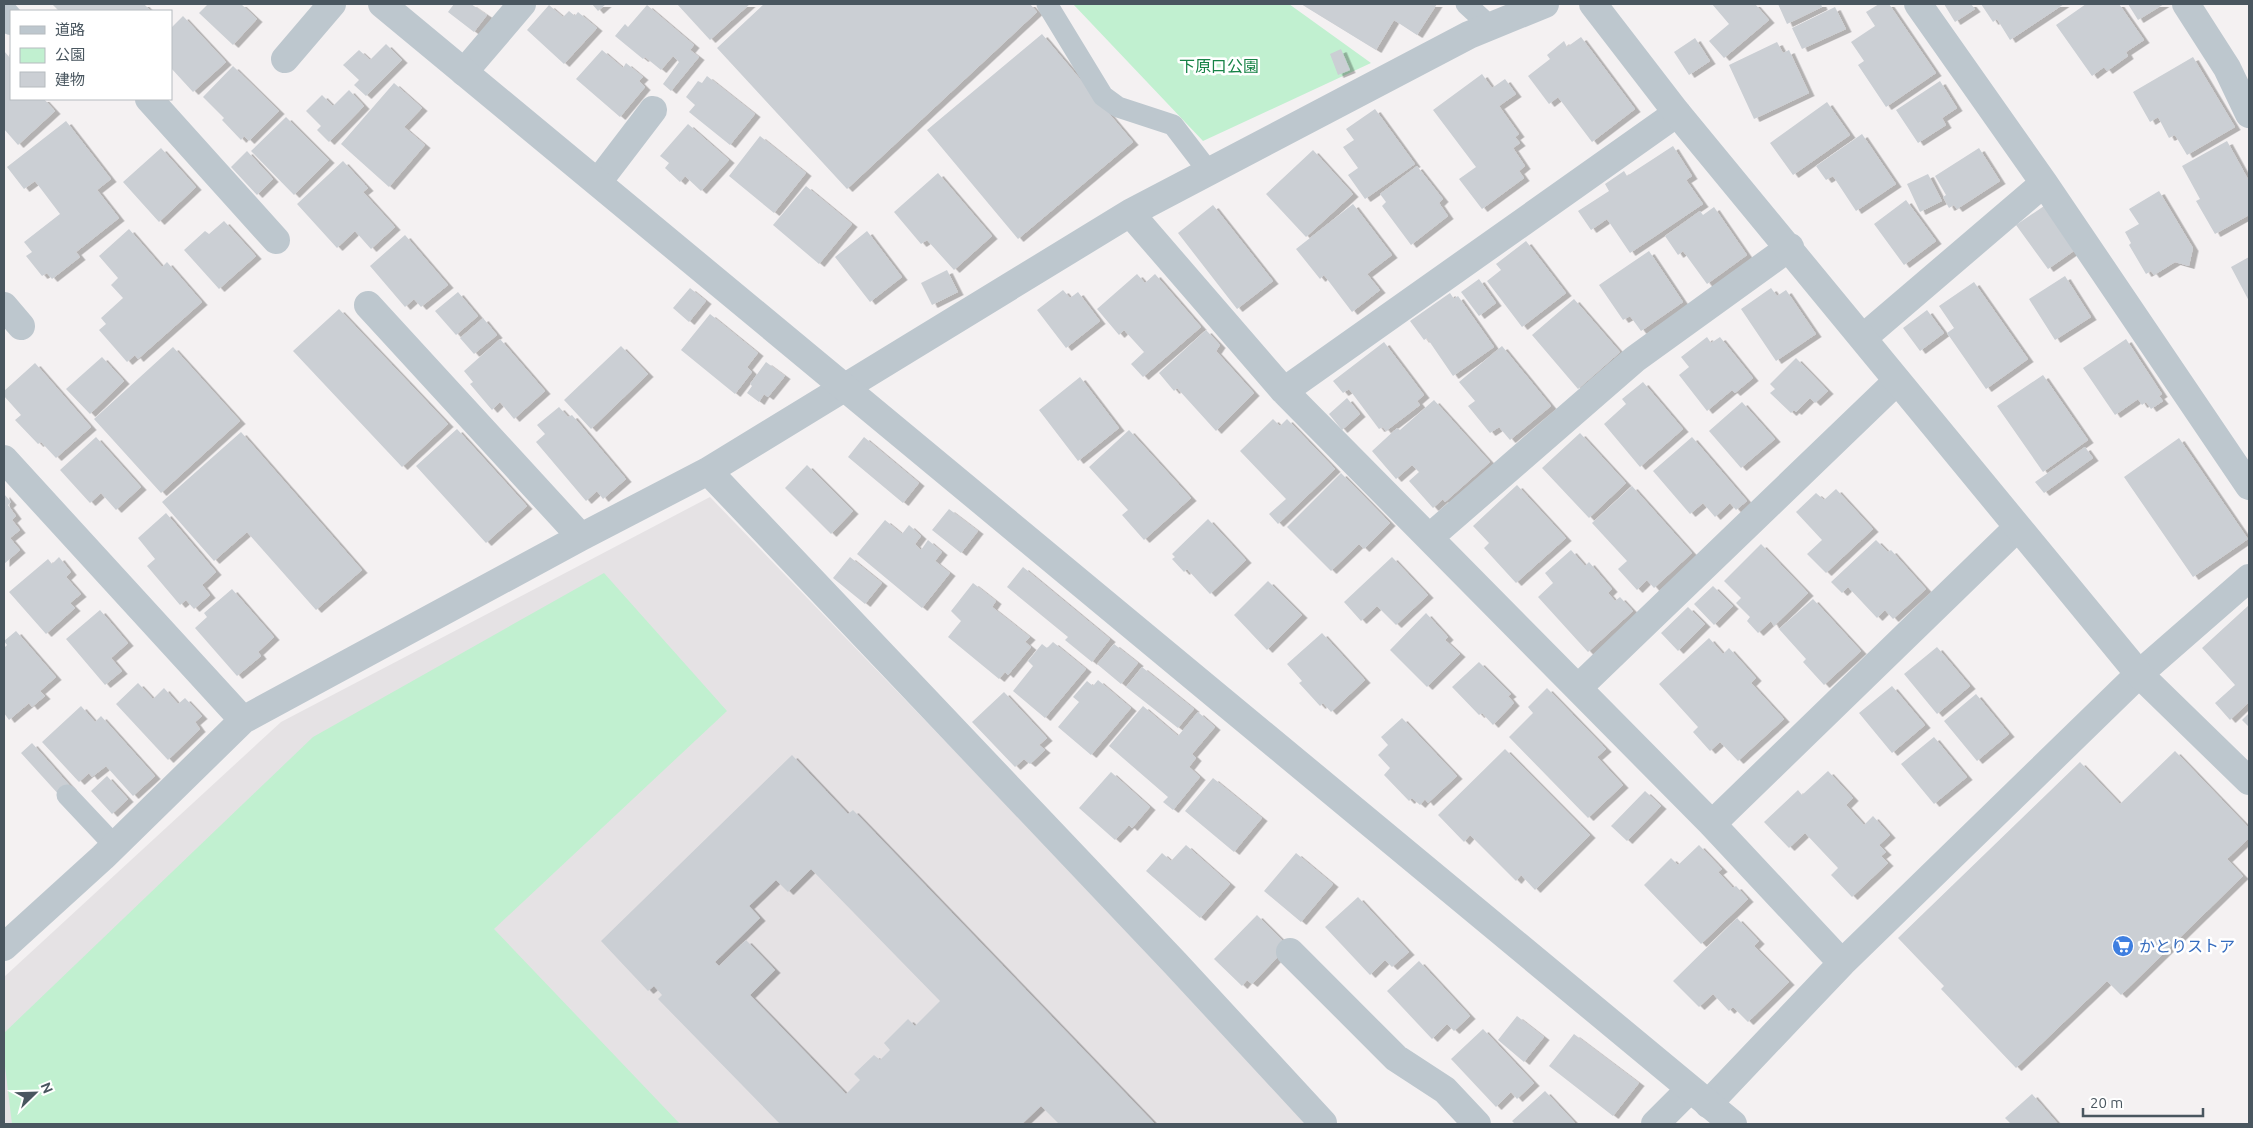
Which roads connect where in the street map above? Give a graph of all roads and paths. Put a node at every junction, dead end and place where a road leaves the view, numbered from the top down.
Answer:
1 (332, 4) edge
2 (382, 4) edge
3 (522, 4) edge
4 (1047, 4) edge
5 (1466, 4) edge
6 (1545, 4) edge
7 (1593, 4) edge
8 (1918, 4) edge
9 (2186, 4) edge
10 (1491, 26) junction
11 (285, 59) dead end
12 (464, 72) junction
13 (150, 100) edge
14 (653, 110) dead end
15 (1678, 112) junction
16 (2249, 114) edge
17 (1209, 172) junction
18 (598, 182) junction
19 (2044, 183) junction
20 (1130, 213) junction
21 (276, 240) dead end
22 (1790, 247) junction
23 (368, 305) dead end
24 (1864, 337) junction
25 (1897, 381) junction
26 (845, 387) junction
27 (1284, 391) junction
28 (4, 459) edge
29 (708, 471) junction
30 (2249, 486) edge
31 (2017, 528) junction
32 (581, 537) junction
33 (1430, 537) junction
34 (2249, 578) edge
35 (2139, 674) junction
36 (1578, 688) junction
37 (243, 720) junction
38 (2247, 774) edge
39 (67, 795) dead end
40 (1712, 824) junction
41 (115, 846) junction
42 (4, 947) edge
43 (1290, 952) dead end
44 (1842, 963) junction
45 (1699, 1097) junction
46 (1323, 1123) edge
47 (1477, 1124) edge
48 (1655, 1124) edge
49 (1732, 1124) edge

1 - 11 street
2 - 12 street
3 - 12 street
4 - 17 lane
5 - 10 lane
6 - 10 street
7 - 15 street
8 - 19 street
9 - 16 street
10 - 17 street
12 - 18 street
13 - 21 street
14 - 18 street
15 - 22 street
15 - 27 street
17 - 20 street
18 - 26 street
19 - 24 street
19 - 30 street
20 - 26 street
20 - 27 street
22 - 24 street
22 - 33 street
23 - 32 street
24 - 25 street
25 - 31 street
25 - 36 street
26 - 29 street
26 - 45 street
27 - 33 street
28 - 37 street
29 - 32 street
29 - 46 street
31 - 35 street
31 - 40 street
32 - 37 street
33 - 36 street
34 - 35 street
35 - 38 street
35 - 44 street
36 - 40 street
37 - 41 street
39 - 41 lane
40 - 44 street
41 - 42 street
43 - 47 street
44 - 45 street
45 - 48 street
45 - 49 street

